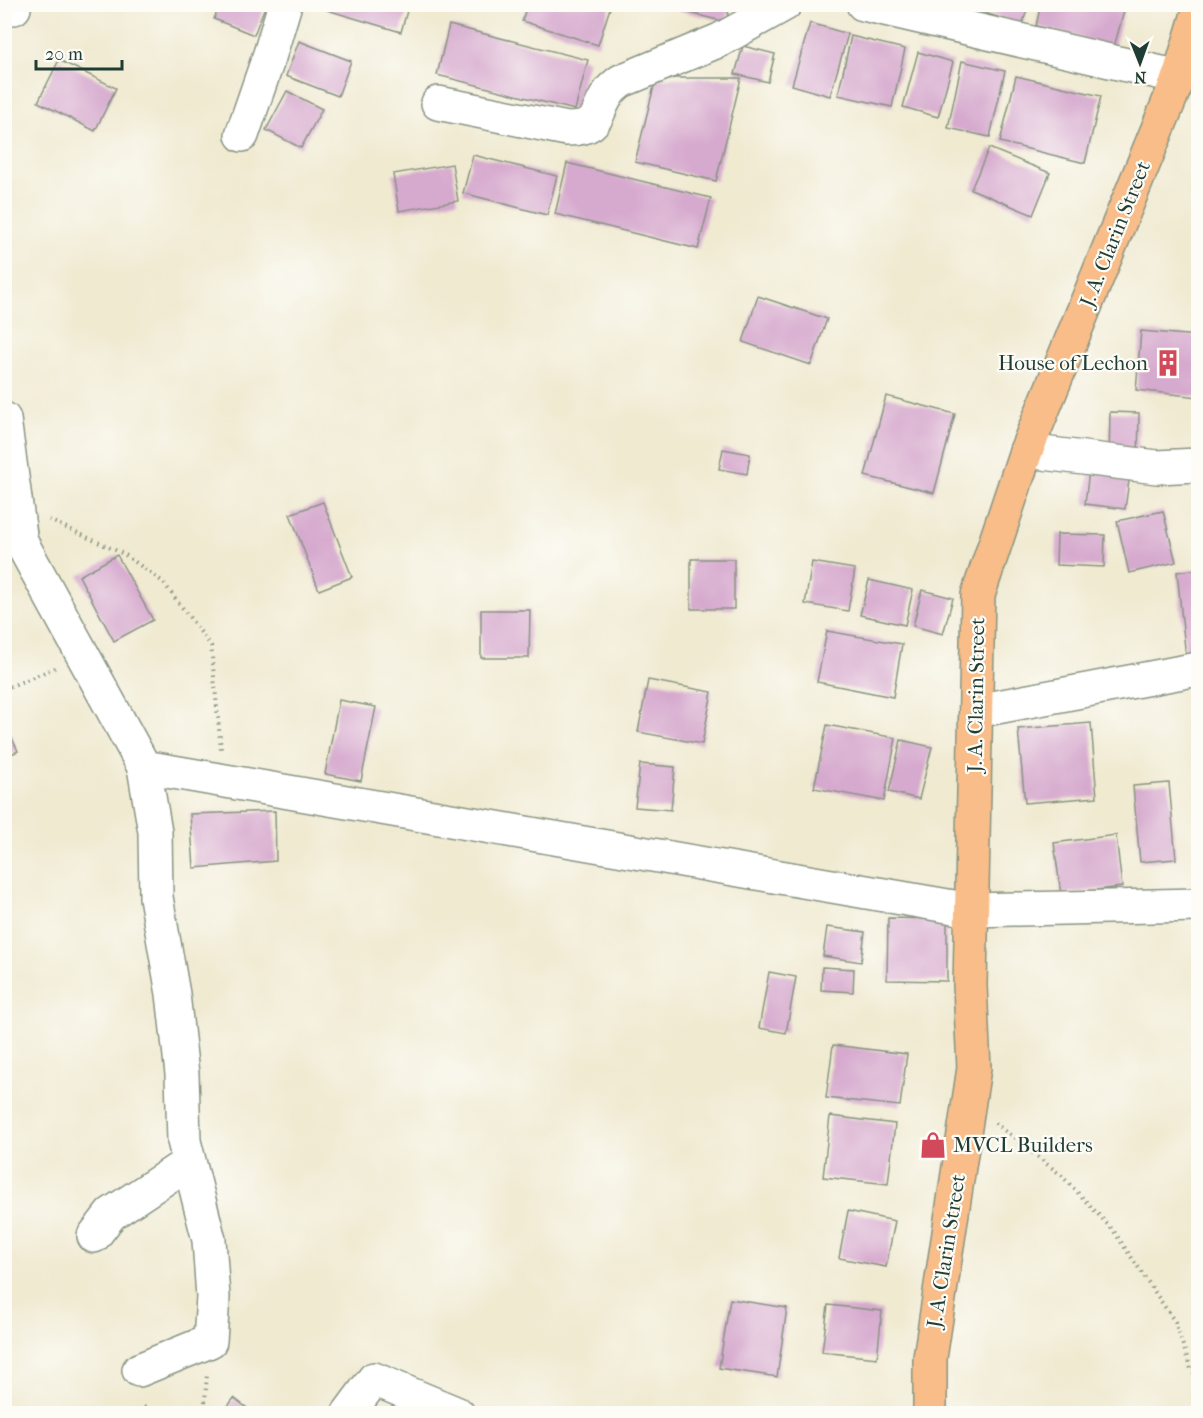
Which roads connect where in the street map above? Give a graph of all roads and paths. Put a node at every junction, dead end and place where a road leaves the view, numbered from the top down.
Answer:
1 (285, 4) edge
2 (785, 4) edge
3 (863, 4) edge
4 (1198, 14) edge
5 (1179, 77) junction
6 (438, 103) dead end
7 (242, 135) dead end
8 (4, 418) edge
9 (1026, 451) junction
10 (1198, 465) edge
11 (16, 505) junction
12 (83, 655) junction
13 (1198, 669) edge
14 (4, 689) edge
15 (976, 711) junction
16 (144, 767) junction
17 (195, 776) junction
18 (1198, 905) edge
19 (971, 910) junction
20 (968, 1110) junction
21 (188, 1162) junction
22 (94, 1236) dead end
23 (139, 1370) dead end
24 (1198, 1379) edge
25 (348, 1413) edge
26 (458, 1413) edge
27 (930, 1413) edge

1 - 7 street
2 - 6 street
3 - 5 street
4 - 5 main road, J. A. Clarin Street
5 - 9 main road, J. A. Clarin Street
8 - 11 street
9 - 10 street
9 - 15 main road, J. A. Clarin Street
11 - 12 street
11 - 17 path
12 - 14 path
12 - 16 street
13 - 15 street
15 - 19 main road, J. A. Clarin Street
16 - 17 street
16 - 21 street
17 - 19 street
18 - 19 street
19 - 20 main road, J. A. Clarin Street
20 - 24 path
20 - 27 main road, J. A. Clarin Street
21 - 22 street
21 - 23 street
25 - 26 street

